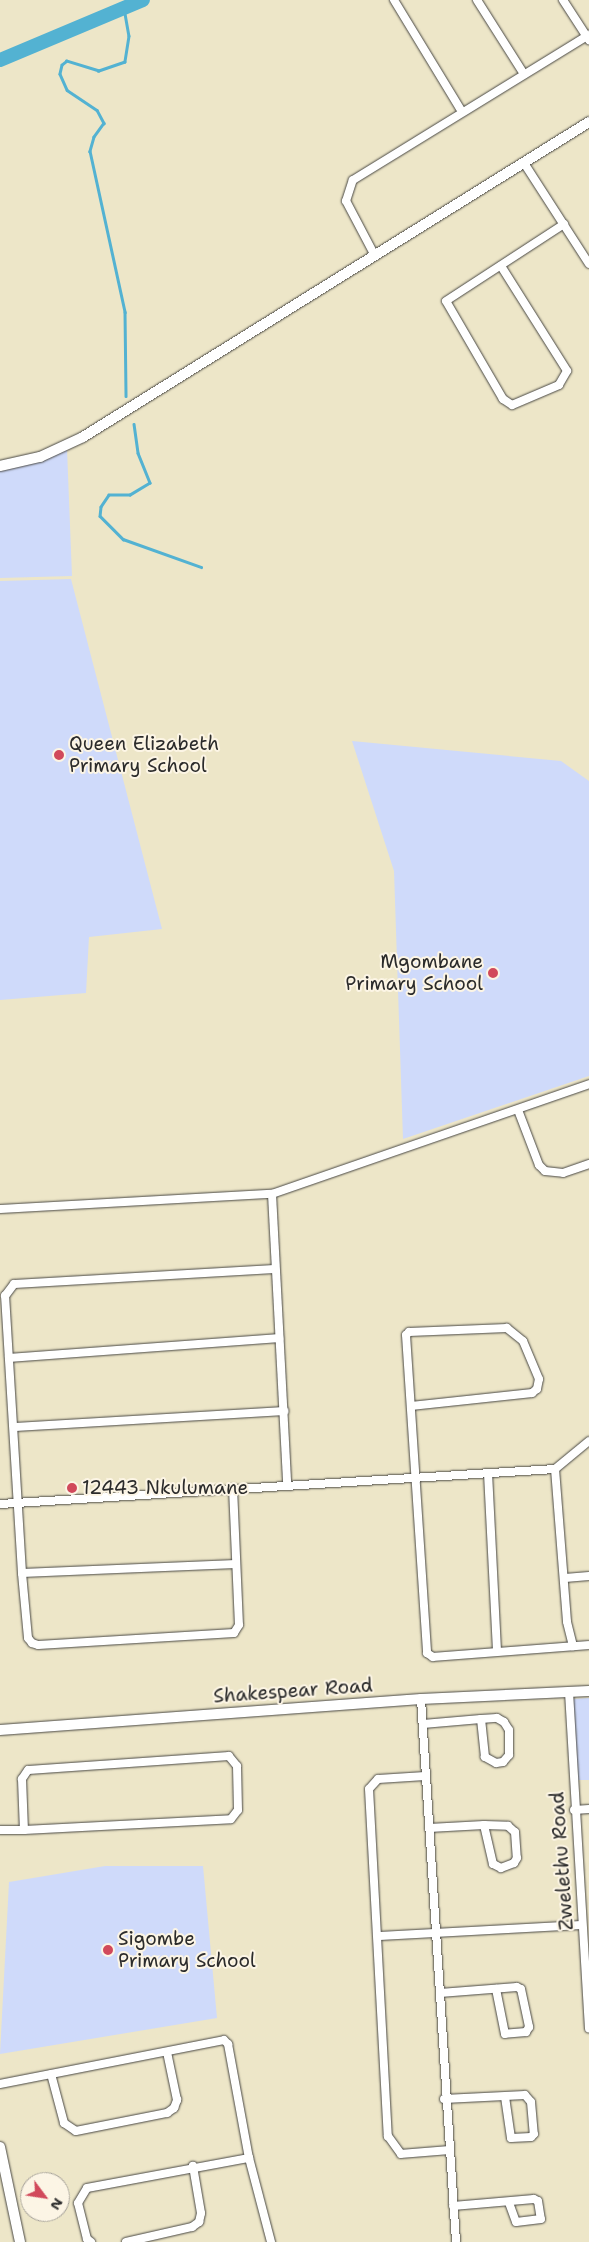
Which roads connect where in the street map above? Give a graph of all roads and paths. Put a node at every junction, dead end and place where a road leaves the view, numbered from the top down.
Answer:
1 (394, 0) edge
2 (477, 0) edge
3 (562, 0) edge
4 (588, 37) edge
5 (524, 74) junction
6 (462, 112) junction
7 (589, 122) edge
8 (524, 162) junction
9 (564, 224) junction
10 (374, 254) junction
11 (589, 264) edge
12 (501, 266) junction
13 (0, 466) edge
14 (589, 1084) edge
15 (518, 1110) junction
16 (589, 1164) edge
17 (272, 1194) junction
18 (0, 1209) edge
19 (275, 1269) junction
20 (279, 1338) junction
21 (8, 1358) junction
22 (411, 1406) junction
23 (285, 1412) junction
24 (15, 1427) junction
25 (589, 1441) edge
26 (555, 1469) junction
27 (488, 1473) junction
28 (414, 1477) junction
29 (287, 1485) junction
30 (233, 1488) junction
31 (19, 1503) junction
32 (0, 1504) edge
33 (236, 1564) junction
34 (22, 1573) junction
35 (589, 1576) edge
36 (565, 1578) junction
37 (589, 1645) edge
38 (573, 1646) junction
39 (497, 1651) junction
40 (589, 1691) edge
41 (569, 1692) junction
42 (421, 1699) junction
43 (481, 1719) junction
44 (423, 1724) junction
45 (0, 1730) edge
46 (425, 1776) junction
47 (589, 1809) edge
48 (574, 1810) junction
49 (484, 1825) junction
50 (429, 1828) junction
51 (0, 1830) edge
52 (24, 1830) junction
53 (582, 1926) junction
54 (434, 1932) junction
55 (379, 1936) junction
56 (496, 1990) junction
57 (440, 1993) junction
58 (589, 2028) edge
59 (167, 2052) junction
60 (51, 2074) junction
61 (0, 2084) edge
62 (505, 2097) junction
63 (444, 2100) junction
64 (0, 2147) edge
65 (449, 2150) junction
66 (249, 2158) junction
67 (193, 2166) junction
68 (509, 2203) dead end
69 (453, 2206) junction
70 (20, 2242) edge
71 (91, 2242) edge
72 (126, 2242) edge
73 (271, 2242) edge
74 (456, 2242) edge

1 - 6 street
2 - 5 street
3 - 4 street
4 - 5 street
5 - 6 street
6 - 10 street
7 - 8 street
8 - 9 street
8 - 10 street
9 - 11 street
9 - 12 street
10 - 13 street
12 - 12 street
14 - 15 street
15 - 16 street
15 - 17 street
17 - 18 street
17 - 19 street
19 - 20 street
19 - 21 street
20 - 21 street
20 - 23 street
21 - 24 street
22 - 22 street
22 - 28 street
23 - 24 street
23 - 29 street
24 - 31 street
25 - 26 street
26 - 27 street
26 - 36 street
27 - 28 street
27 - 39 street
28 - 29 street
28 - 39 street
29 - 30 street
30 - 31 street
30 - 33 street
31 - 32 street
31 - 34 street
33 - 34 street
33 - 34 street
35 - 36 street
36 - 38 street
37 - 38 street
38 - 39 street
40 - 41 street, Shakespear Road
41 - 42 street, Shakespear Road
41 - 48 street, Zwelethu Road
42 - 44 street
42 - 45 street, Shakespear Road
43 - 43 street
43 - 44 street
44 - 46 street
46 - 50 street
46 - 55 street
47 - 48 street
48 - 53 street, Zwelethu Road
49 - 49 street
49 - 50 street
50 - 54 street
51 - 52 street
52 - 52 street
53 - 54 street
53 - 58 street, Zwelethu Road
54 - 55 street
54 - 57 street
55 - 65 street
56 - 56 street
56 - 57 street
57 - 63 street
59 - 60 street
59 - 60 street
59 - 66 street
60 - 61 street
62 - 62 street
62 - 63 street
63 - 65 street
64 - 70 street
65 - 69 street
66 - 67 street
66 - 73 street
67 - 71 street
67 - 72 street
68 - 69 street
69 - 74 street

